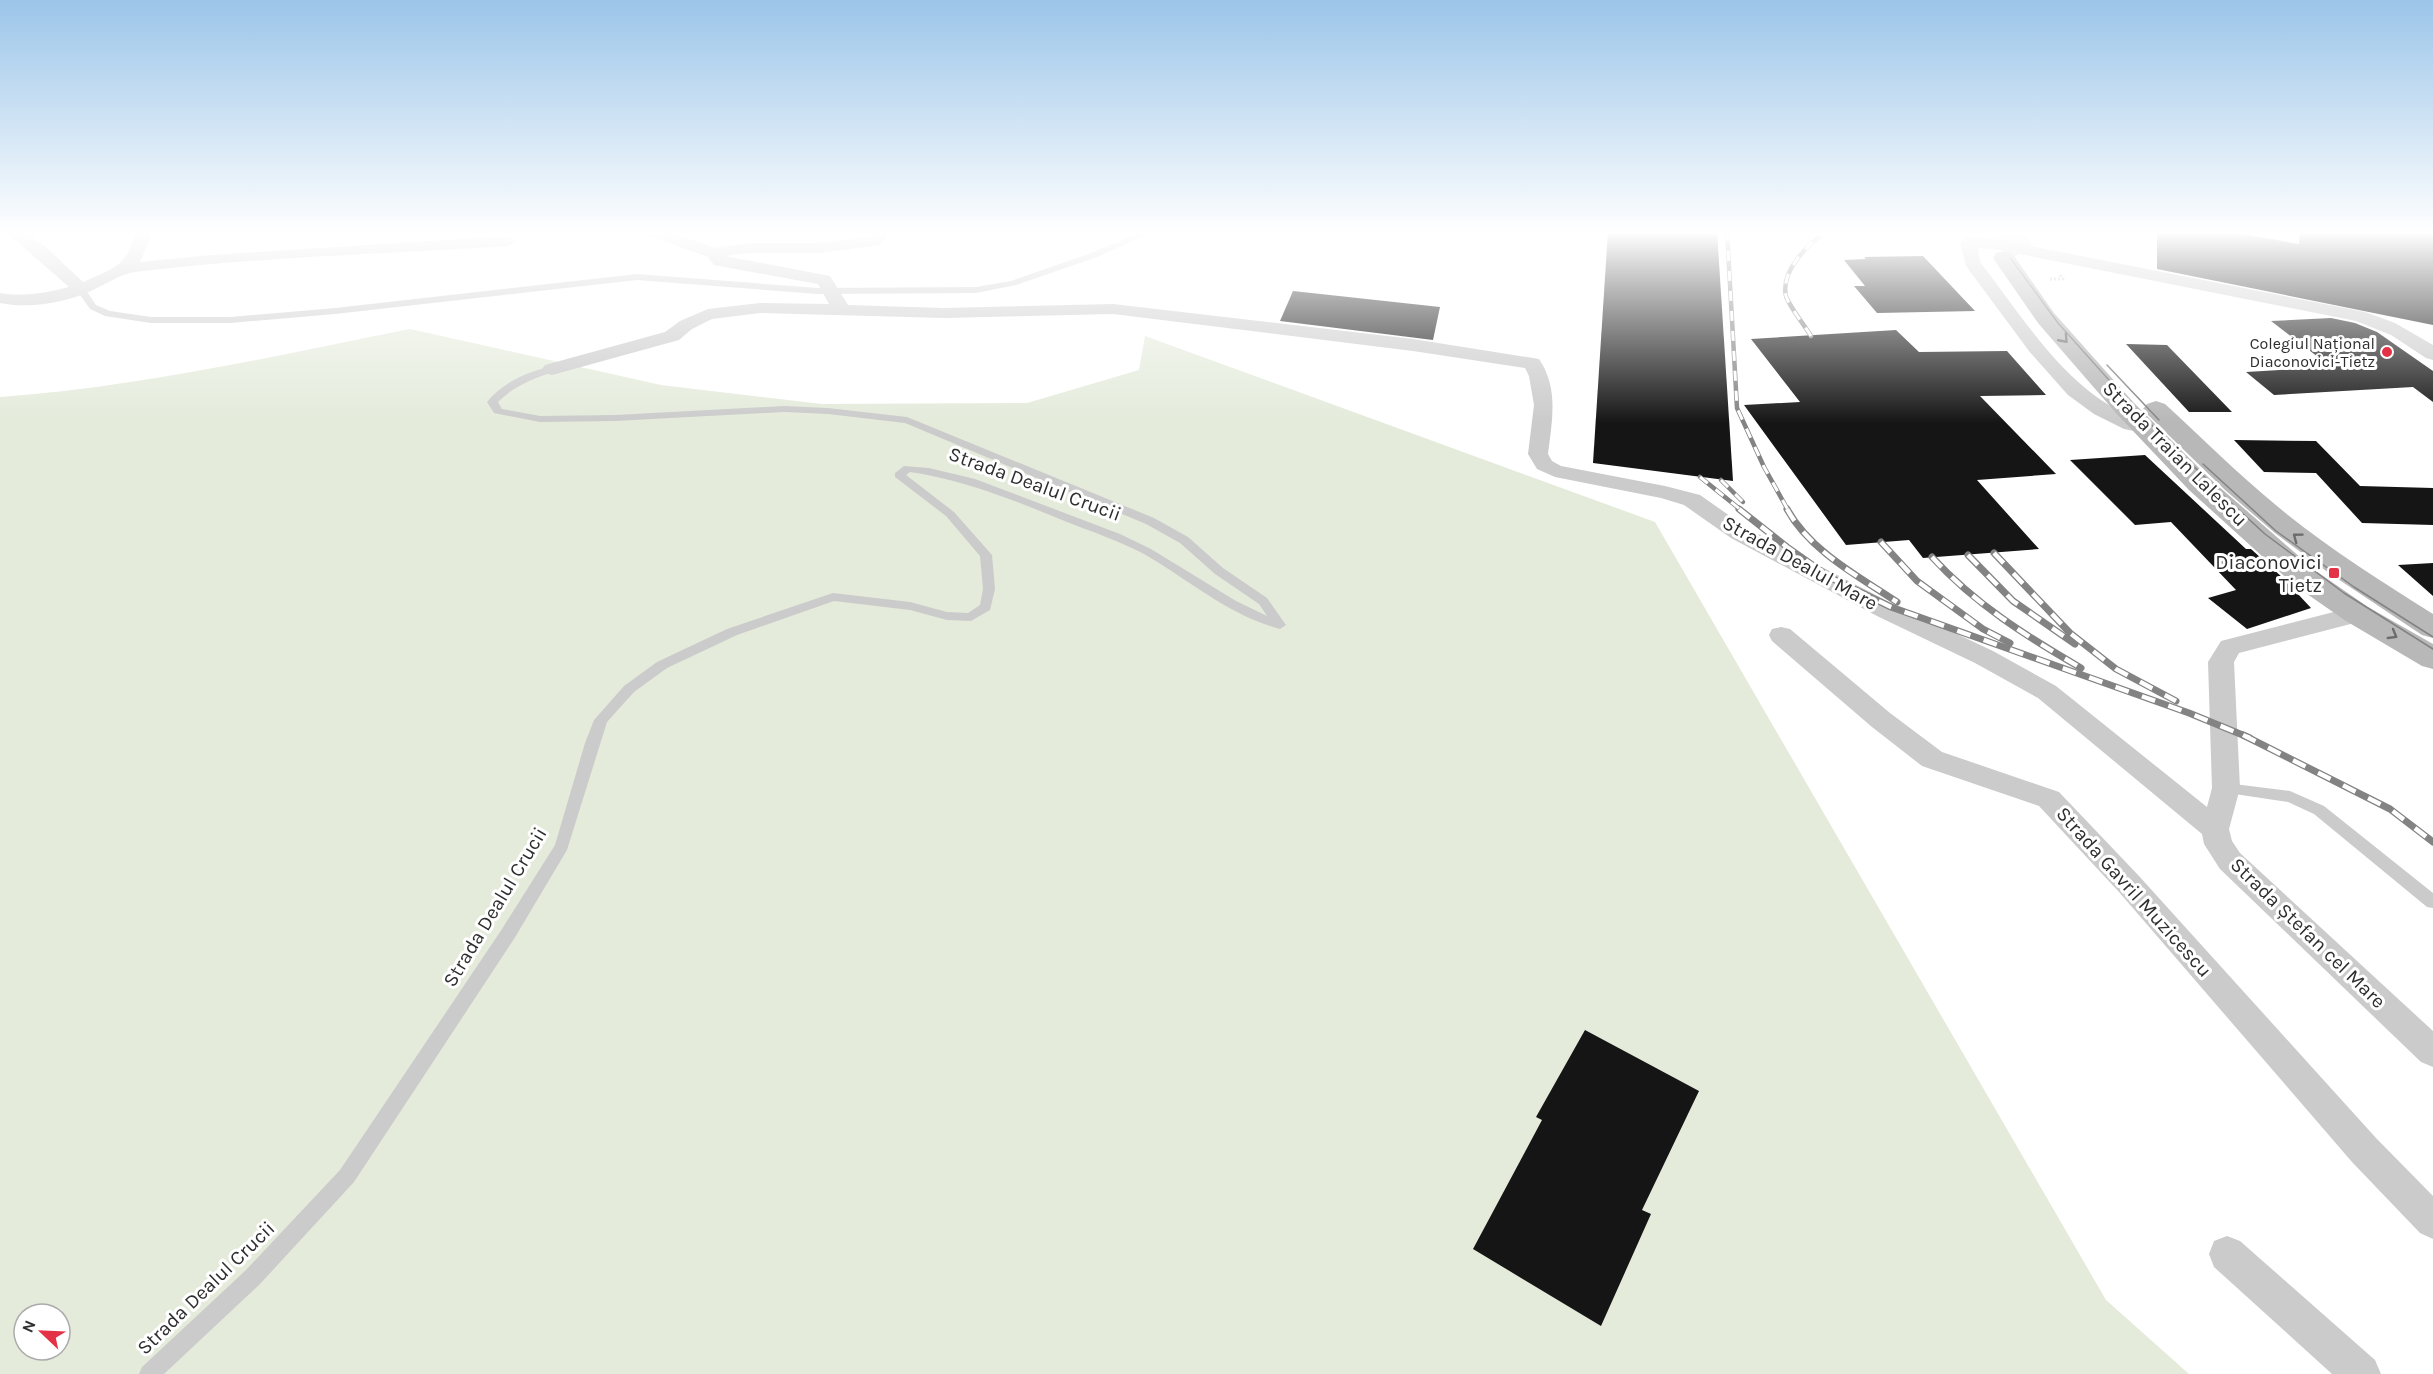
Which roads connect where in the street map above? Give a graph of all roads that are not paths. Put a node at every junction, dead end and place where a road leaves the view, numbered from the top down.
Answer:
1 (59, 295) edge
2 (85, 295) edge
3 (475, 295) edge
4 (1997, 295) edge
5 (2034, 295) tunnel mouth
6 (2050, 295) edge
7 (2254, 295) edge
8 (834, 297) joint
9 (5, 301) edge
10 (2433, 354) edge
11 (552, 369) joint
12 (2144, 428) junction
13 (2357, 614) junction
14 (2433, 628) edge
15 (1781, 635) dead end
16 (2433, 658) edge
17 (2226, 788) junction
18 (2215, 829) junction
19 (2433, 902) edge
20 (2433, 1052) edge
21 (2432, 1219) edge
22 (2227, 1254) dead end
23 (149, 1374) edge
24 (2361, 1374) edge

1 - 9 street
2 - 3 lane
4 - 12 street
5 -> 12 main road, Strada Traian Lalescu
14 -> 6 main road, Strada Traian Lalescu
7 - 10 street
8 - 11 street, Strada Dealul Crucii
8 - 18 street, Strada Dealul Mare
11 - 23 lane, Strada Dealul Crucii
12 - 13 main road, Strada Traian Lalescu
13 -> 16 main road, Strada Traian Lalescu
13 - 17 street
15 - 21 street, Strada Gavril Muzicescu
17 - 18 street
17 - 19 lane
18 - 20 street, Strada Ștefan cel Mare
22 - 24 street

